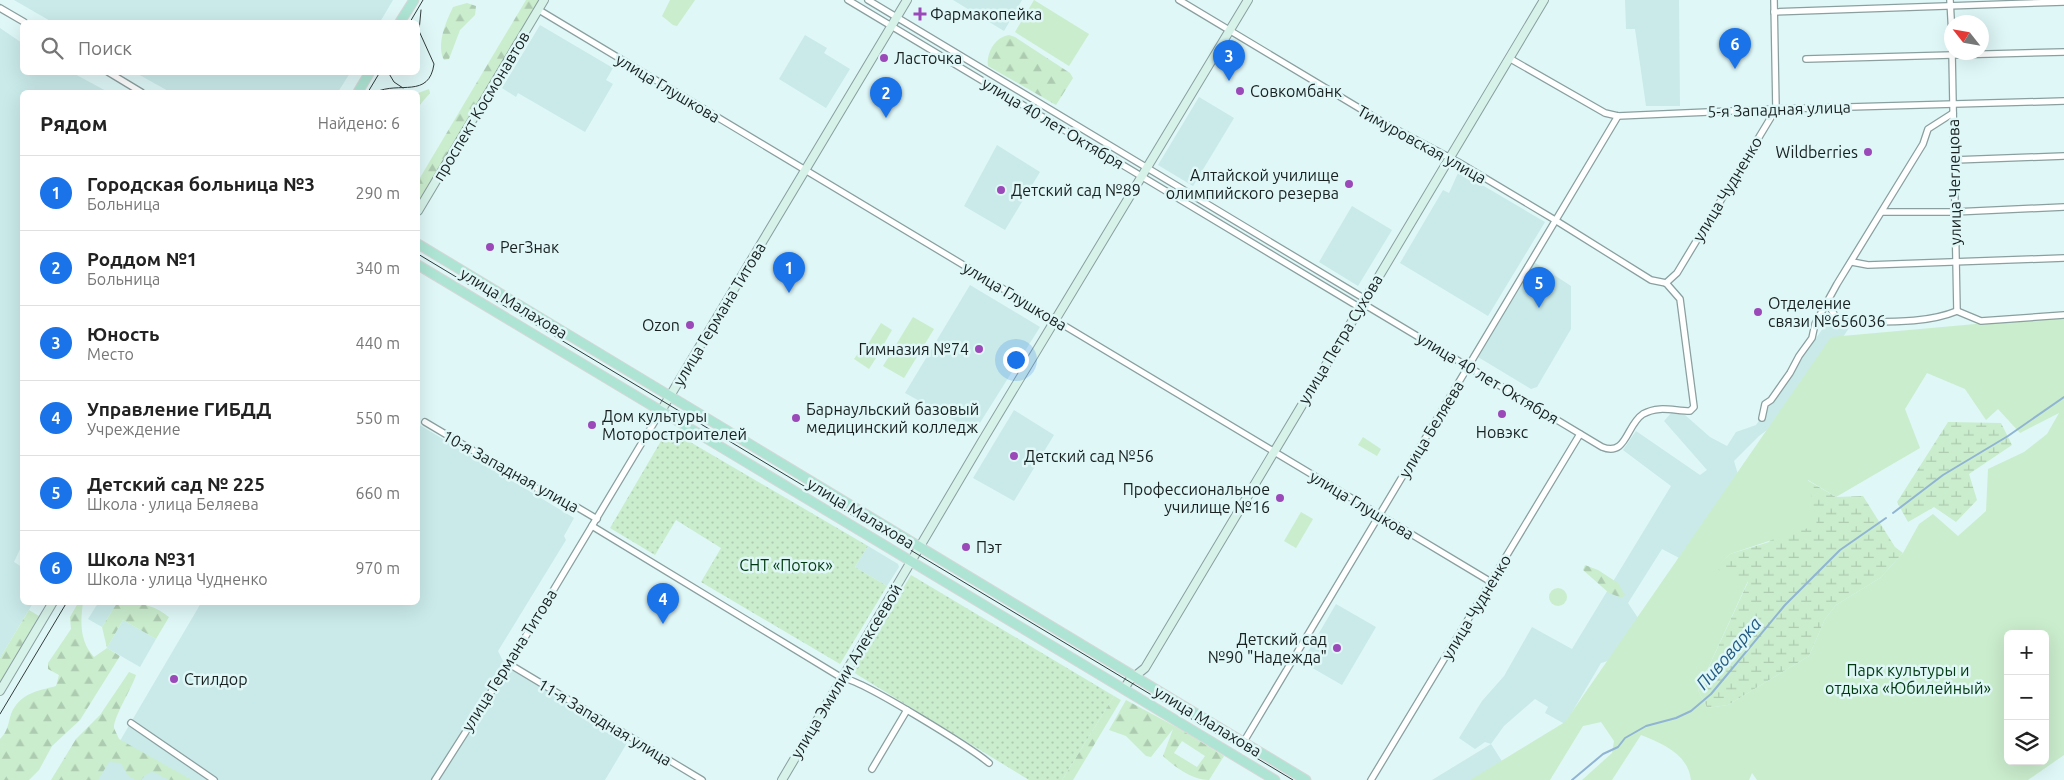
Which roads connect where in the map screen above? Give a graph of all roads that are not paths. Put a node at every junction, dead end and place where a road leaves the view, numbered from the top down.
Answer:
1 (414, 0) edge
2 (544, 0) edge
3 (848, 0) edge
4 (868, 0) edge
5 (907, 0) edge
6 (1180, 0) edge
7 (1248, 0) edge
8 (1544, 0) edge
9 (1774, 0) edge
10 (2064, 2) edge
11 (1950, 3) edge
12 (0, 8) edge
13 (539, 10) junction
14 (1774, 12) junction
15 (897, 17) junction
16 (21, 20) edge
17 (401, 20) edge
18 (891, 26) junction
19 (1230, 31) junction
20 (2064, 52) edge
21 (1989, 53) edge
22 (1944, 54) edge
23 (1509, 58) junction
24 (1806, 59) dead end
25 (1952, 60) edge
26 (113, 75) edge
27 (368, 75) edge
28 (138, 90) edge
29 (359, 90) edge
30 (2064, 101) edge
31 (1953, 104) junction
32 (1776, 109) junction
33 (1953, 113) junction
34 (1618, 116) junction
35 (2064, 156) edge
36 (1449, 158) junction
37 (1954, 160) junction
38 (1147, 167) junction
39 (805, 170) junction
40 (1142, 176) junction
41 (2064, 207) edge
42 (420, 208) edge
43 (1882, 212) junction
44 (1954, 212) junction
45 (1556, 220) junction
46 (420, 245) edge
47 (2064, 258) edge
48 (1852, 262) junction
49 (1956, 262) junction
50 (420, 267) edge
51 (1666, 284) junction
52 (1362, 303) junction
53 (1828, 304) junction
54 (1957, 311) junction
55 (2064, 315) edge
56 (1056, 320) junction
57 (1468, 367) junction
58 (669, 397) junction
59 (661, 411) junction
60 (1762, 418) dead end
61 (425, 422) dead end
62 (1580, 434) junction
63 (1273, 451) junction
64 (1379, 515) junction
65 (597, 519) junction
66 (592, 526) junction
67 (919, 547) junction
68 (911, 561) junction
69 (1491, 582) junction
70 (51, 605) edge
71 (509, 664) junction
72 (1134, 676) junction
73 (842, 678) junction
74 (1124, 689) junction
75 (0, 691) edge
76 (907, 710) junction
77 (131, 723) dead end
78 (1243, 742) junction
79 (989, 763) dead end
80 (872, 769) dead end
81 (214, 780) edge
82 (435, 780) edge
83 (702, 780) edge
84 (782, 780) edge
85 (1274, 780) edge
86 (1306, 780) edge
87 (1371, 780) edge

1 - 17 main road
2 - 13 street, проспект Космонавтов
3 - 18 street, улица 40 лет Октября
4 - 15 street, улица 40 лет Октября
5 - 15 street, улица Германа Титова
6 - 19 street, Тимуровская улица
7 - 19 street
8 - 23 street, улица Петра Сухова
9 - 14 street
10 - 11 street
11 - 14 street
12 - 16 street
13 - 39 street, улица Глушкова
13 - 42 street, проспект Космонавтов
14 - 32 street
15 - 18 street, улица Германа Титова
15 - 38 street, улица 40 лет Октября
18 - 39 street, улица Германа Титова
18 - 40 street, улица 40 лет Октября
19 - 36 street, Тимуровская улица
19 - 38 street
20 - 21 street
22 - 24 street
23 - 34 street, 5-я Западная улица
23 - 36 street, улица Петра Сухова
25 - 31 street, улица Чеглецова
26 - 28 street
27 - 29 main road
30 - 31 street, 5-я Западная улица
31 - 32 street, 5-я Западная улица
31 - 33 street, улица Чеглецова
32 - 34 street, 5-я Западная улица
32 - 51 street, улица Чудненко
33 - 37 street, улица Чеглецова
33 - 43 street
34 - 45 street, улица Беляева
35 - 37 street
36 - 45 street, Тимуровская улица
36 - 52 street, улица Петра Сухова
37 - 44 street, улица Чеглецова
38 - 40 street
38 - 52 street, улица 40 лет Октября
39 - 56 street, улица Глушкова
39 - 58 street, улица Германа Титова
40 - 52 street, улица 40 лет Октября
40 - 56 street
41 - 44 street
43 - 44 street
43 - 48 street
44 - 49 street, улица Чеглецова
45 - 51 street, Тимуровская улица
45 - 57 street, улица Беляева
46 - 58 main road, улица Малахова
47 - 49 street
48 - 49 street
48 - 53 street
49 - 54 street, улица Чеглецова
50 - 59 main road, улица Малахова
51 - 62 street, улица 40 лет Октября
52 - 57 street, улица 40 лет Октября
52 - 63 street, улица Петра Сухова
53 - 54 street
53 - 60 street
54 - 55 street
56 - 63 street, улица Глушкова
56 - 67 street
57 - 62 street, улица 40 лет Октября
57 - 64 street, улица Беляева
58 - 59 street, улица Германа Титова
58 - 67 main road, улица Малахова
59 - 65 street, улица Германа Титова
59 - 68 main road, улица Малахова
61 - 65 street, 10-я Западная улица
62 - 69 street, улица Чудненко
63 - 64 street, улица Глушкова
63 - 72 street, улица Петра Сухова
64 - 69 street, улица Глушкова
64 - 78 street, улица Беляева
65 - 66 street, улица Германа Титова
66 - 71 street, улица Германа Титова
66 - 73 street, 10-я Западная улица
67 - 68 street, улица Эмилии Алексеевой
67 - 72 main road, улица Малахова
68 - 73 street, улица Эмилии Алексеевой
68 - 74 main road, улица Малахова
69 - 87 street, улица Чудненко
70 - 75 street
71 - 82 street, улица Германа Титова
71 - 83 street, 11-я Западная улица
72 - 74 street, улица Петра Сухова
72 - 78 main road, улица Малахова
73 - 76 street, 10-я Западная улица
73 - 84 street, улица Эмилии Алексеевой
74 - 85 main road, улица Малахова
76 - 79 street, 10-я Западная улица
76 - 80 street
77 - 81 street
78 - 86 main road, улица Малахова

